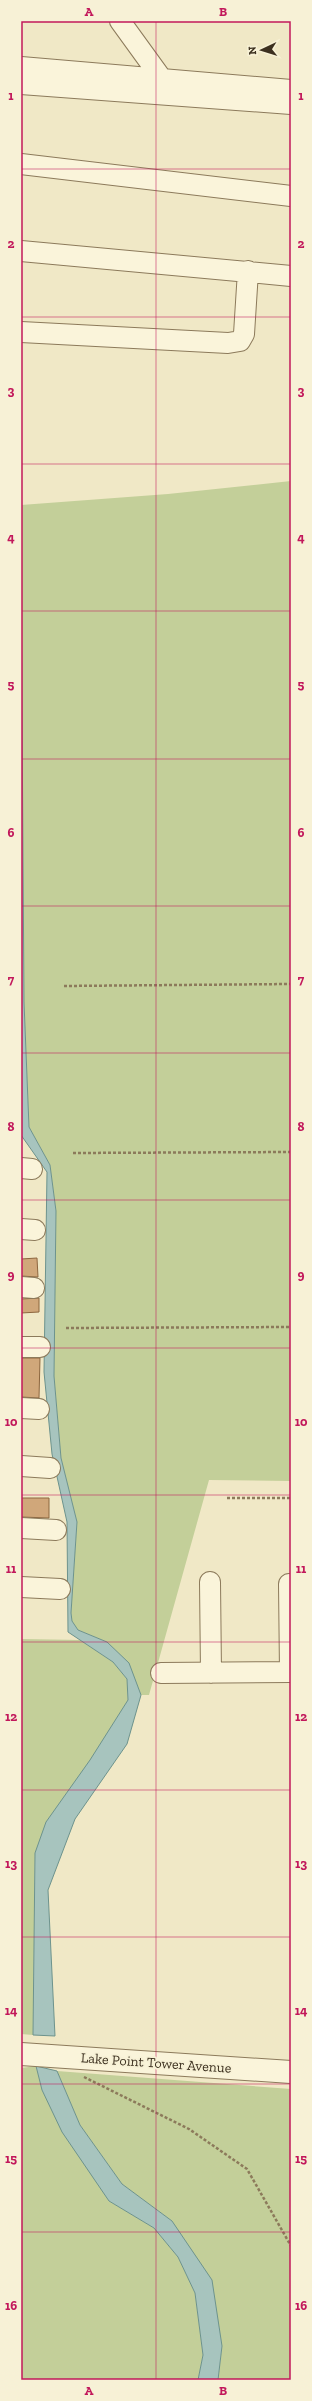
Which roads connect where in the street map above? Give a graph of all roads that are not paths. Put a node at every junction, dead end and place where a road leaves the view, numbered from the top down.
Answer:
1 (120, 21) edge
2 (21, 67) edge
3 (162, 79) junction
4 (21, 84) edge
5 (291, 90) edge
6 (291, 104) edge
7 (21, 164) edge
8 (291, 196) edge
9 (21, 251) edge
10 (248, 271) junction
11 (291, 276) edge
12 (21, 332) edge
13 (21, 1466) edge
14 (50, 1468) dead end
15 (21, 1528) edge
16 (56, 1530) dead end
17 (210, 1582) dead end
18 (289, 1584) dead end
19 (21, 1587) edge
20 (60, 1589) dead end
21 (291, 1672) edge
22 (161, 1673) dead end
23 (211, 1673) junction
24 (21, 2054) edge
25 (291, 2072) edge

1 - 3 street
2 - 3 street
3 - 5 street
4 - 6 street
7 - 8 street
9 - 10 street
10 - 11 street
10 - 12 street
13 - 14 street
15 - 16 street
17 - 23 street
18 - 21 street
19 - 20 street
21 - 23 street
22 - 23 street
24 - 25 street, Lake Point Tower Avenue

